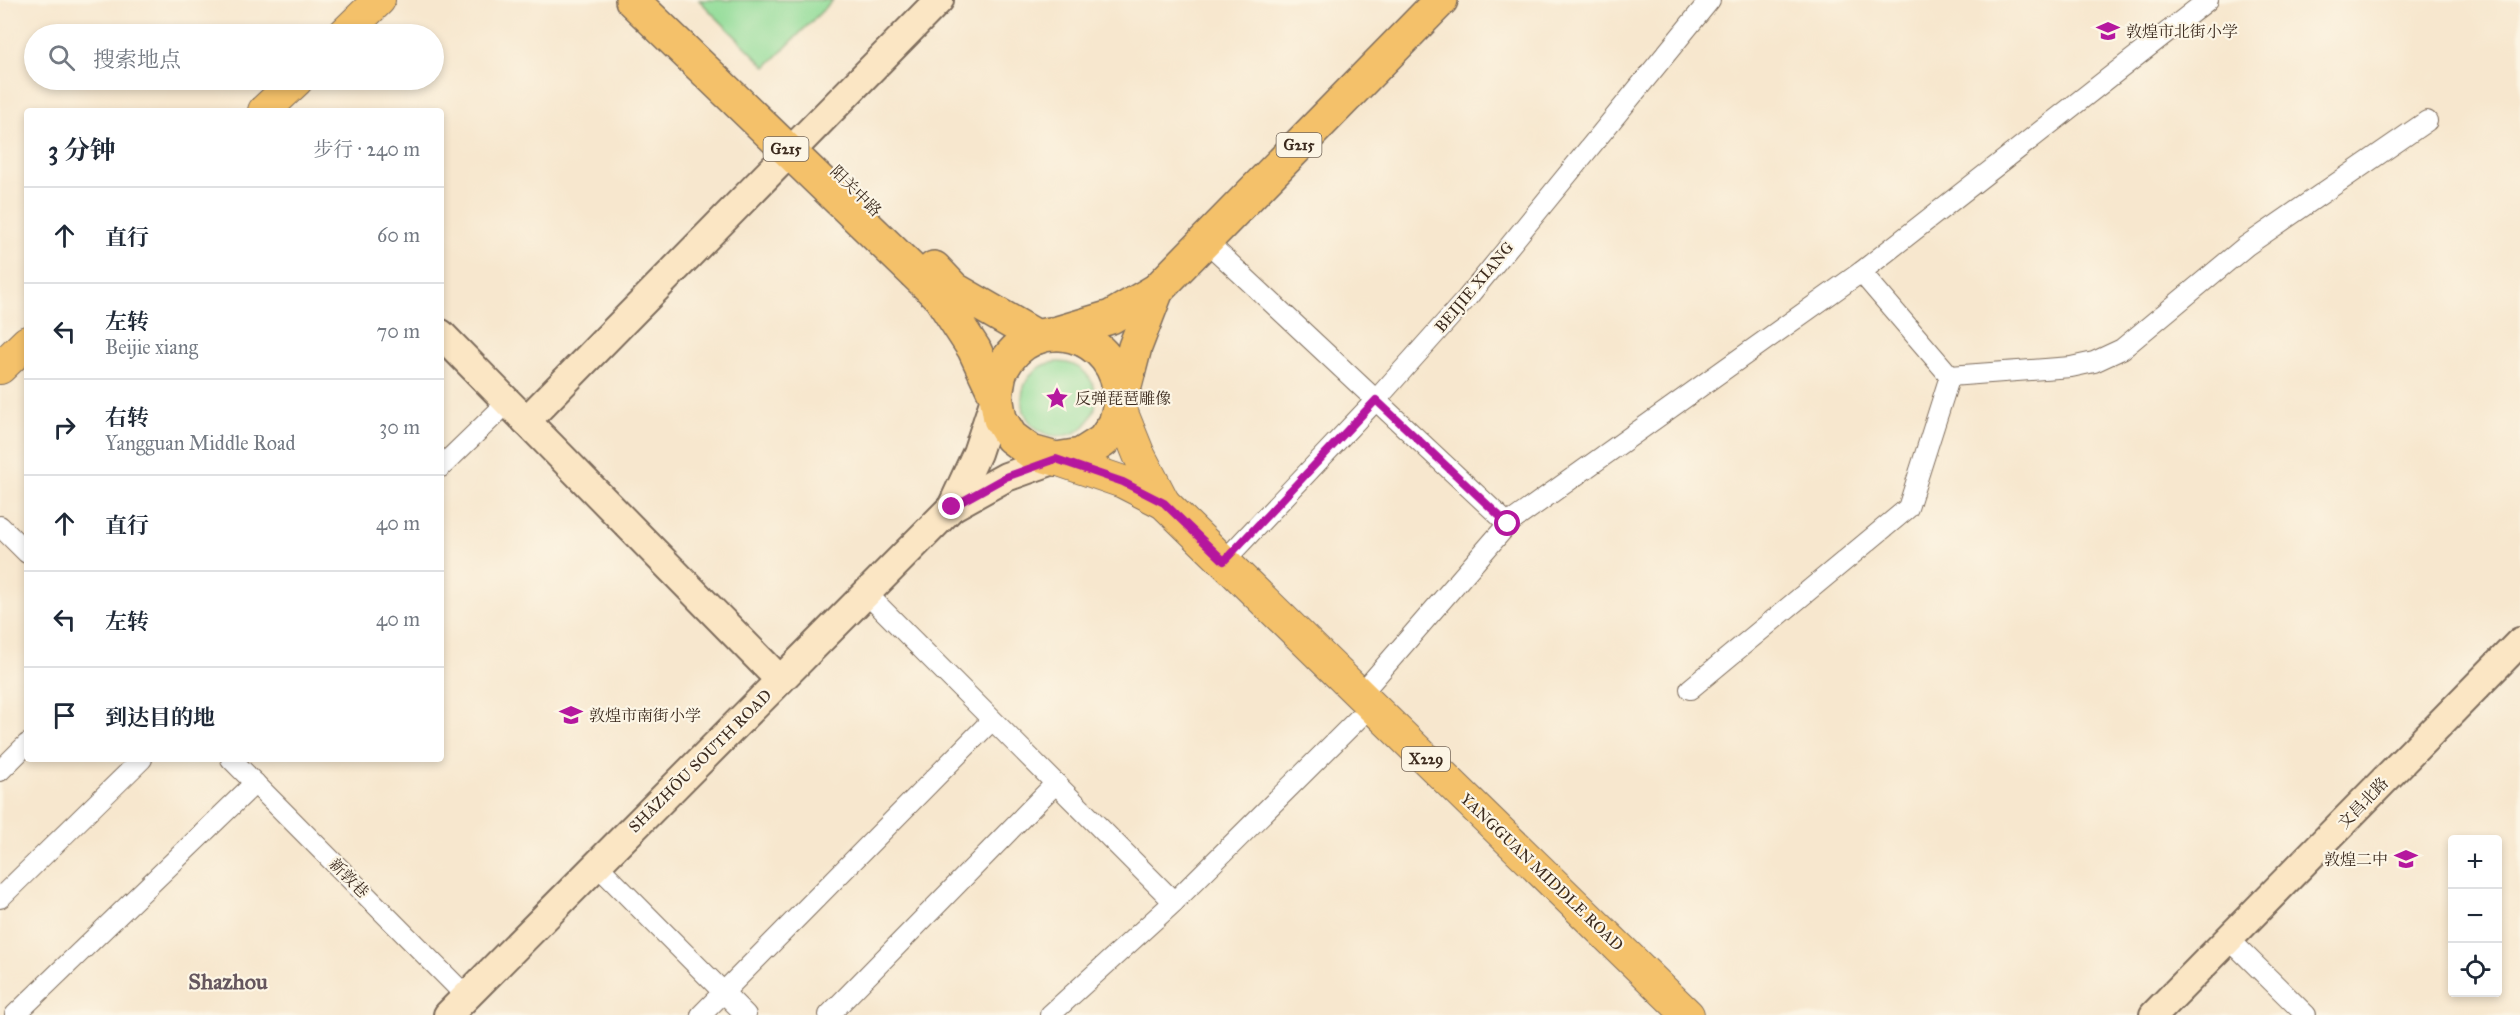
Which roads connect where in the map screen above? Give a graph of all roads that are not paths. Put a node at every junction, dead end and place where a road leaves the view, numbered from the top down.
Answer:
1 (379, 0) edge
2 (632, 0) edge
3 (664, 0) edge
4 (939, 0) edge
5 (1441, 0) edge
6 (1710, 0) edge
7 (2208, 0) edge
8 (354, 24) edge
9 (286, 90) edge
10 (267, 108) edge
11 (2427, 121) dead end
12 (796, 145) junction
13 (1206, 241) junction
14 (1861, 272) junction
15 (1157, 290) junction
16 (1045, 335) junction
17 (444, 338) edge
18 (24, 345) edge
19 (0, 367) edge
20 (1950, 376) junction
21 (996, 396) junction
22 (1376, 400) junction
23 (1120, 408) junction
24 (517, 412) junction
25 (1056, 459) junction
26 (444, 465) edge
27 (1164, 503) junction
28 (952, 507) junction
29 (1508, 524) junction
30 (0, 526) edge
31 (24, 550) edge
32 (1224, 561) junction
33 (866, 593) junction
34 (2520, 642) edge
35 (780, 680) junction
36 (1690, 689) dead end
37 (1366, 700) junction
38 (992, 720) junction
39 (24, 747) edge
40 (139, 762) edge
41 (234, 762) edge
42 (0, 771) edge
43 (255, 783) junction
44 (1056, 783) junction
45 (597, 865) junction
46 (0, 898) edge
47 (1174, 902) junction
48 (2229, 939) junction
49 (723, 992) junction
50 (457, 1006) edge
51 (15, 1015) edge
52 (701, 1015) edge
53 (746, 1015) edge
54 (828, 1015) edge
55 (1050, 1015) edge
56 (1688, 1015) edge
57 (2154, 1015) edge
58 (2306, 1015) edge

1 - 8 main road
2 - 12 highway, 阳关中路 / G215
3 - 12 highway, 阳关中路
4 - 12 street
5 - 13 highway, G215
6 - 22 street, BEIJIE XIANG
7 - 14 street
9 - 10 main road
11 - 20 street
12 - 16 highway, 阳关中路
12 - 21 highway, 阳关中路 / G215
12 - 24 street
13 - 15 highway, G215
13 - 22 street
14 - 20 street
14 - 29 street
15 - 16 highway
15 - 23 highway, G215
16 - 21 highway
16 - 23 highway
17 - 24 street
18 - 19 main road
20 - 36 street
21 - 25 highway, G215
21 - 28 street
22 - 29 street
22 - 32 street, BEIJIE XIANG
23 - 25 highway, G215
23 - 27 main road, X229
24 - 26 street
24 - 35 street
25 - 27 main road, X229
25 - 28 street
27 - 32 main road, YANGGUAN MIDDLE ROAD / X229
28 - 33 street, SHĀZHŌU SOUTH ROAD
29 - 37 street
30 - 31 street
32 - 37 main road, YANGGUAN MIDDLE ROAD / X229
33 - 35 street, SHĀZHŌU SOUTH ROAD
33 - 38 street
34 - 48 street, 文昌北路
35 - 45 street, SHĀZHŌU SOUTH ROAD
37 - 47 street
37 - 56 main road, YANGGUAN MIDDLE ROAD / X229
38 - 44 street
38 - 49 street
39 - 42 street
40 - 46 street
41 - 43 street, 新敦巷
43 - 50 street, 新敦巷
43 - 51 street
44 - 47 street
44 - 54 street
45 - 49 street
45 - 50 street, SHĀZHŌU SOUTH ROAD
47 - 55 street
48 - 57 street, 文昌北路
48 - 58 street
49 - 52 street
49 - 53 street

